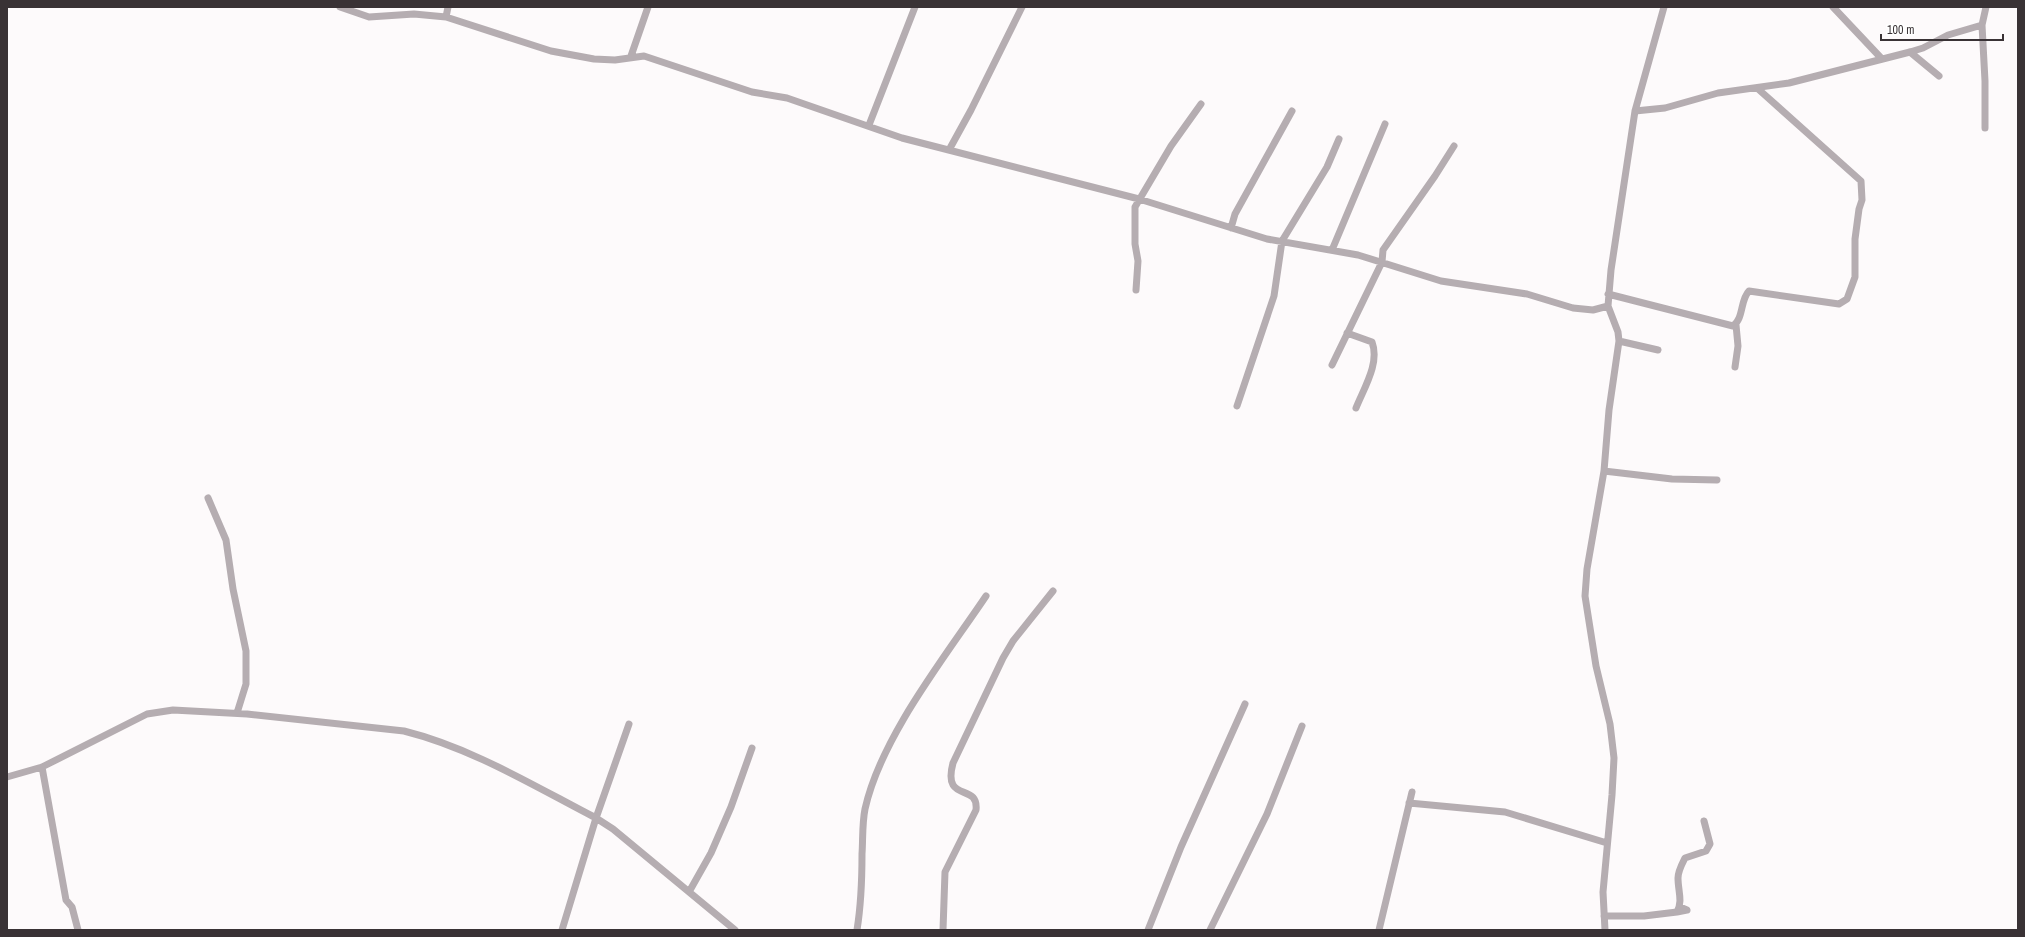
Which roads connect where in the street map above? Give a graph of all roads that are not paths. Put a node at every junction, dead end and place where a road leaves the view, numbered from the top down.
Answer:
1 (340, 7) edge
2 (448, 7) edge
3 (648, 7) edge
4 (916, 7) edge
5 (1022, 7) edge
6 (1664, 7) edge
7 (1834, 7) edge
8 (1986, 7) edge
9 (446, 17) junction
10 (1982, 25) junction
11 (1910, 52) junction
12 (631, 56) junction
13 (1882, 59) junction
14 (1939, 76) dead end
15 (1757, 88) junction
16 (1201, 104) dead end
17 (1292, 111) dead end
18 (1636, 111) junction
19 (1385, 124) dead end
20 (869, 125) junction
21 (1985, 128) dead end
22 (1338, 139) dead end
23 (1454, 146) dead end
24 (948, 150) junction
25 (1139, 199) junction
26 (1231, 228) junction
27 (1282, 241) junction
28 (1332, 250) junction
29 (1382, 262) junction
30 (1136, 290) dead end
31 (1608, 294) junction
32 (1608, 306) junction
33 (1736, 325) junction
34 (1346, 333) junction
35 (1619, 341) junction
36 (1658, 350) dead end
37 (1332, 364) dead end
38 (1735, 367) dead end
39 (1237, 406) dead end
40 (1356, 408) dead end
41 (1604, 471) junction
42 (1717, 480) dead end
43 (208, 498) dead end
44 (1053, 591) dead end
45 (986, 596) dead end
46 (1245, 704) dead end
47 (237, 713) junction
48 (629, 724) dead end
49 (1302, 726) dead end
50 (752, 748) dead end
51 (42, 767) junction
52 (7, 777) edge
53 (1412, 792) dead end
54 (1409, 803) junction
55 (596, 818) junction
56 (1704, 821) dead end
57 (1607, 843) junction
58 (689, 892) junction
59 (1604, 916) junction
60 (78, 930) edge
61 (562, 930) edge
62 (735, 930) edge
63 (856, 930) edge
64 (943, 930) edge
65 (1148, 930) edge
66 (1210, 930) edge
67 (1379, 930) edge
68 (1605, 930) edge

1 - 9 street
2 - 9 street
3 - 12 street
4 - 20 street
5 - 24 street
6 - 18 street
7 - 13 street
8 - 10 street
9 - 12 street
10 - 11 street
10 - 21 street
11 - 13 street
11 - 14 street
12 - 20 street
13 - 15 street
15 - 18 street
15 - 33 street
16 - 25 street
17 - 26 street
18 - 31 street
19 - 28 street
20 - 24 street
22 - 27 street
23 - 29 street
24 - 25 street
25 - 26 street
25 - 30 street
26 - 27 street
27 - 28 street
27 - 39 street
28 - 29 street
29 - 32 street
29 - 34 street
31 - 32 street
31 - 33 street
32 - 35 street
33 - 38 street
34 - 37 street
34 - 40 street
35 - 36 street
35 - 41 street
41 - 42 street
41 - 57 street
43 - 47 street
44 - 64 street
45 - 63 street
46 - 65 street
47 - 51 street
47 - 55 street
48 - 55 street
49 - 66 street
50 - 58 street
51 - 52 street
51 - 60 street
53 - 54 street
54 - 57 street
54 - 67 street
55 - 58 street
55 - 61 street
56 - 59 street
57 - 59 street
58 - 62 street
59 - 68 street

